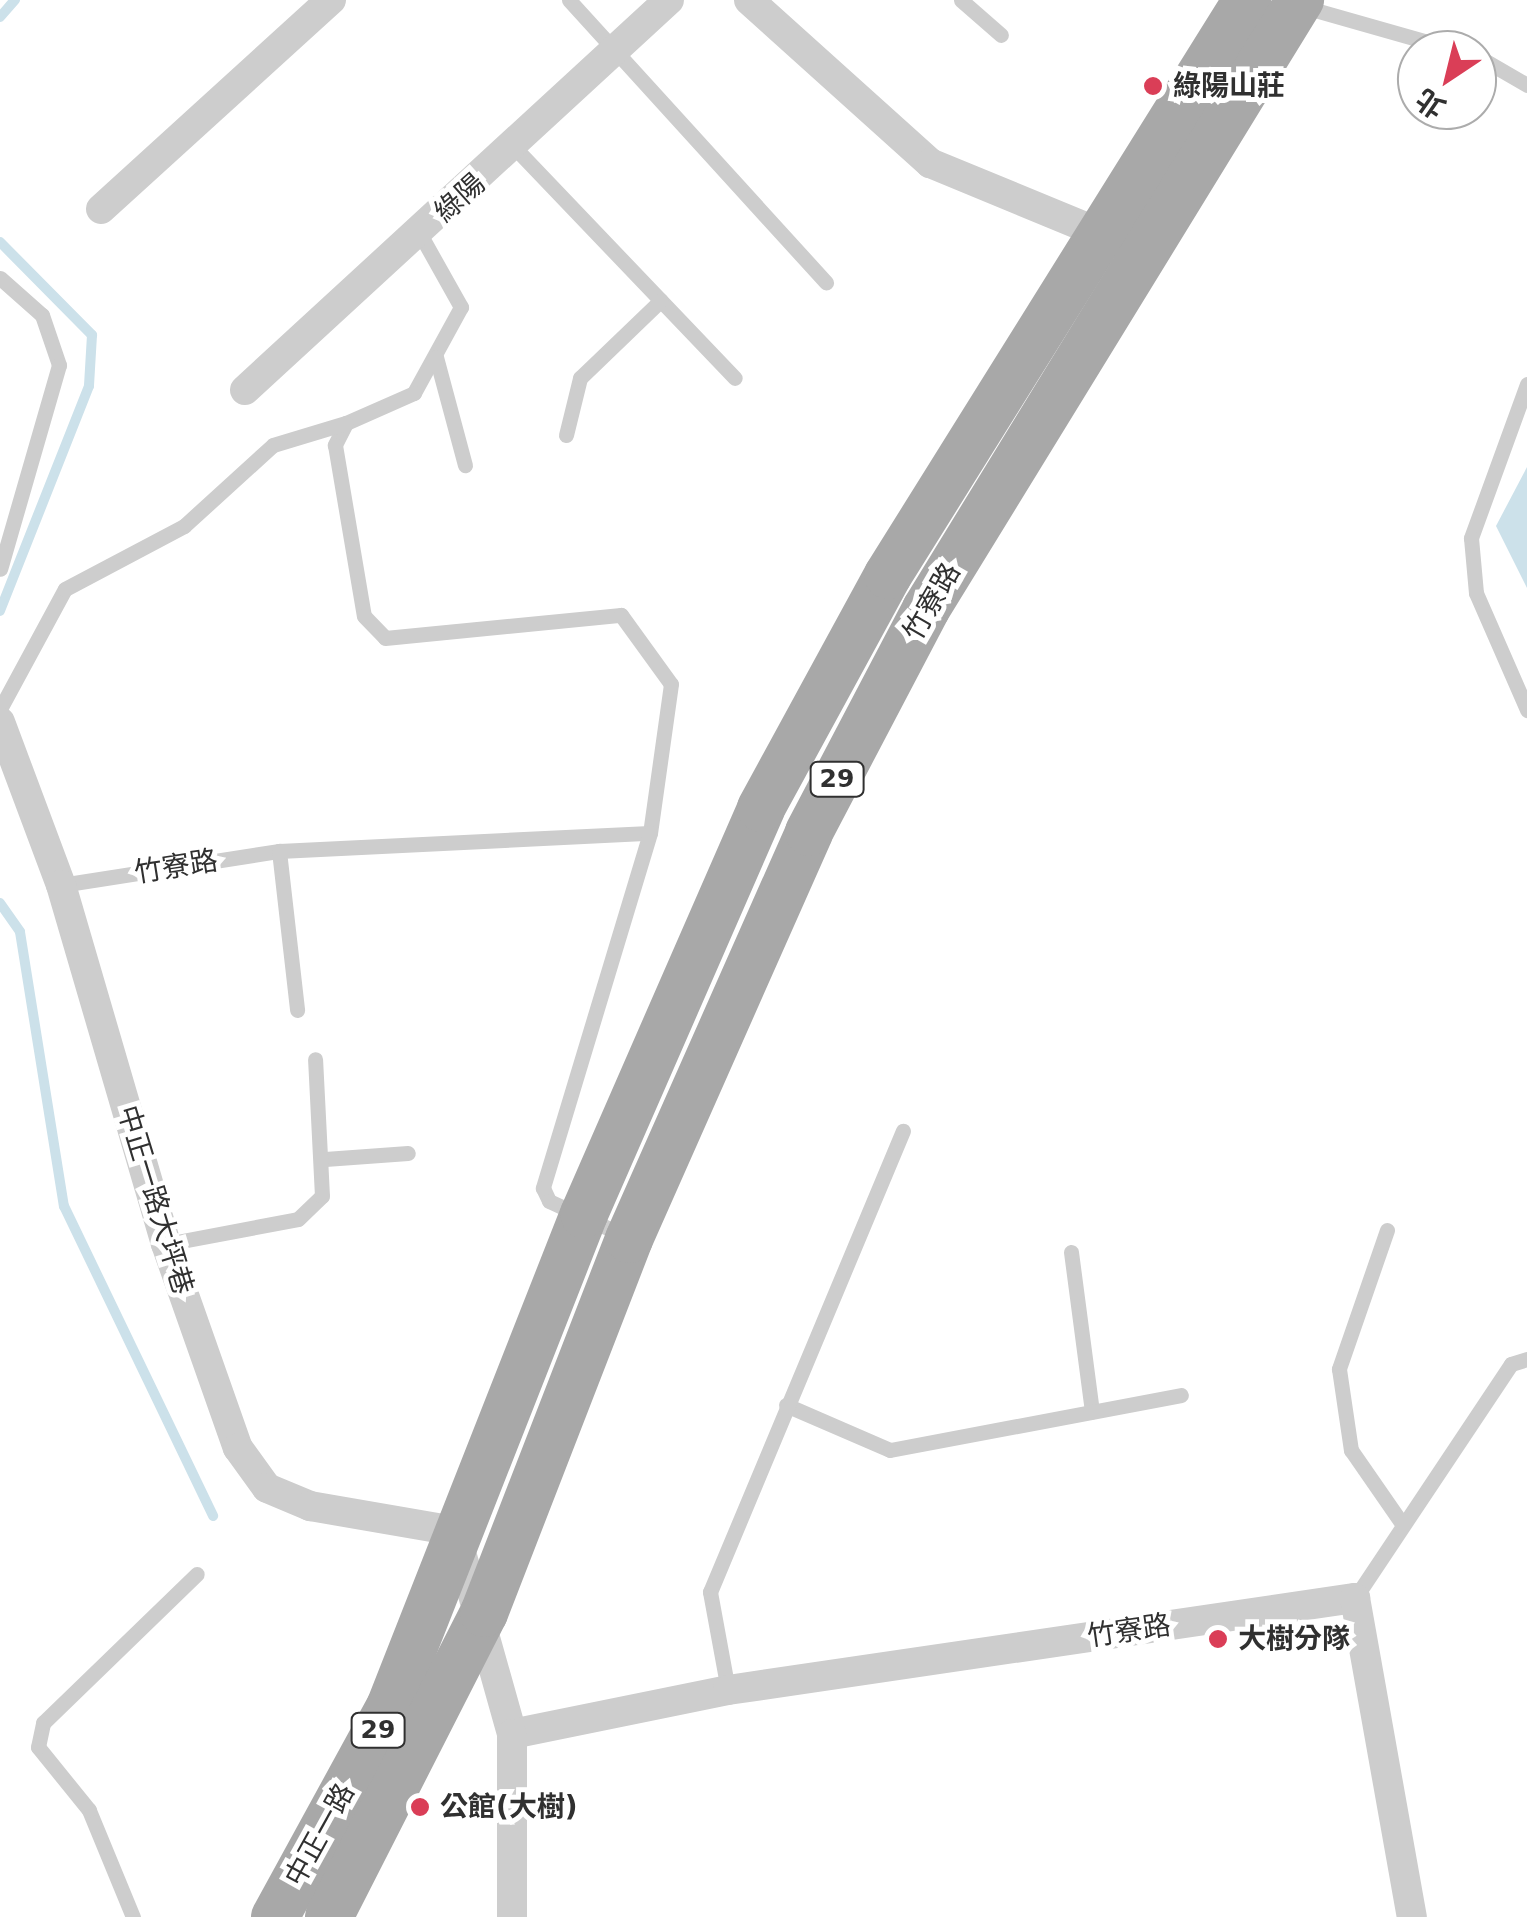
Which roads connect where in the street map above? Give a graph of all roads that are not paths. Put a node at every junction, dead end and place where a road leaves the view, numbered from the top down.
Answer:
1 (331, 0) edge
2 (569, 0) edge
3 (669, 0) edge
4 (748, 0) edge
5 (961, 0) edge
6 (1248, 0) edge
7 (1299, 2) edge
8 (1397, 32) edge
9 (1001, 36) dead end
10 (617, 50) junction
11 (1497, 68) edge
12 (1527, 85) edge
13 (516, 148) junction
14 (101, 209) dead end
15 (420, 234) junction
16 (1123, 244) junction
17 (0, 278) edge
18 (826, 282) dead end
19 (661, 300) junction
20 (436, 356) junction
21 (735, 378) dead end
22 (1527, 384) edge
23 (245, 390) dead end
24 (346, 423) junction
25 (566, 435) dead end
26 (464, 465) dead end
27 (0, 570) edge
28 (0, 709) edge
29 (1527, 710) edge
30 (0, 722) edge
31 (650, 834) junction
32 (279, 851) junction
33 (61, 886) junction
34 (298, 1010) dead end
35 (315, 1058) dead end
36 (902, 1131) dead end
37 (408, 1152) dead end
38 (325, 1159) junction
39 (584, 1214) junction
40 (1387, 1230) dead end
41 (630, 1239) junction
42 (166, 1244) junction
43 (1071, 1252) dead end
44 (1527, 1358) edge
45 (1181, 1395) dead end
46 (786, 1404) junction
47 (1092, 1412) junction
48 (1404, 1525) junction
49 (454, 1531) junction
50 (197, 1574) dead end
51 (1355, 1598) junction
52 (484, 1614) junction
53 (728, 1690) junction
54 (512, 1734) junction
55 (132, 1917) edge
56 (275, 1917) edge
57 (330, 1917) edge
58 (512, 1917) edge
59 (1412, 1917) edge

1 - 14 street
2 - 10 lane
3 - 10 street, 綠陽
4 - 16 street
5 - 9 lane
6 - 16 main road, 竹寮路 / 29
7 - 8 lane
7 - 16 main road, 竹寮路 / 29
10 - 13 street, 綠陽
10 - 18 lane
11 - 12 lane
13 - 15 street, 綠陽
13 - 19 lane
15 - 20 lane
15 - 23 street, 綠陽
16 - 39 main road, 竹寮路 / 29
16 - 41 main road, 竹寮路 / 29
17 - 27 lane
19 - 21 lane
19 - 25 lane
20 - 24 lane
20 - 26 lane
22 - 29 lane
24 - 28 lane
24 - 31 lane
30 - 33 street, 中正一路大坪巷
31 - 32 lane, 竹寮路
31 - 39 lane
32 - 33 lane, 竹寮路
32 - 34 lane
33 - 42 street, 中正一路大坪巷
35 - 38 lane
36 - 46 lane
37 - 38 lane
38 - 42 lane
39 - 41 lane
39 - 49 main road, 竹寮路 / 29
40 - 48 lane
41 - 52 main road, 竹寮路 / 29
42 - 49 street, 中正一路大坪巷
43 - 47 lane
44 - 48 lane
45 - 47 lane
46 - 47 lane
46 - 53 lane
48 - 51 lane
49 - 52 street
49 - 56 main road, 中正一路 / 29
50 - 55 lane
51 - 53 street, 竹寮路
51 - 59 street
52 - 54 street
52 - 57 main road, 中正一路 / 29
53 - 54 street, 竹寮路
54 - 58 street

